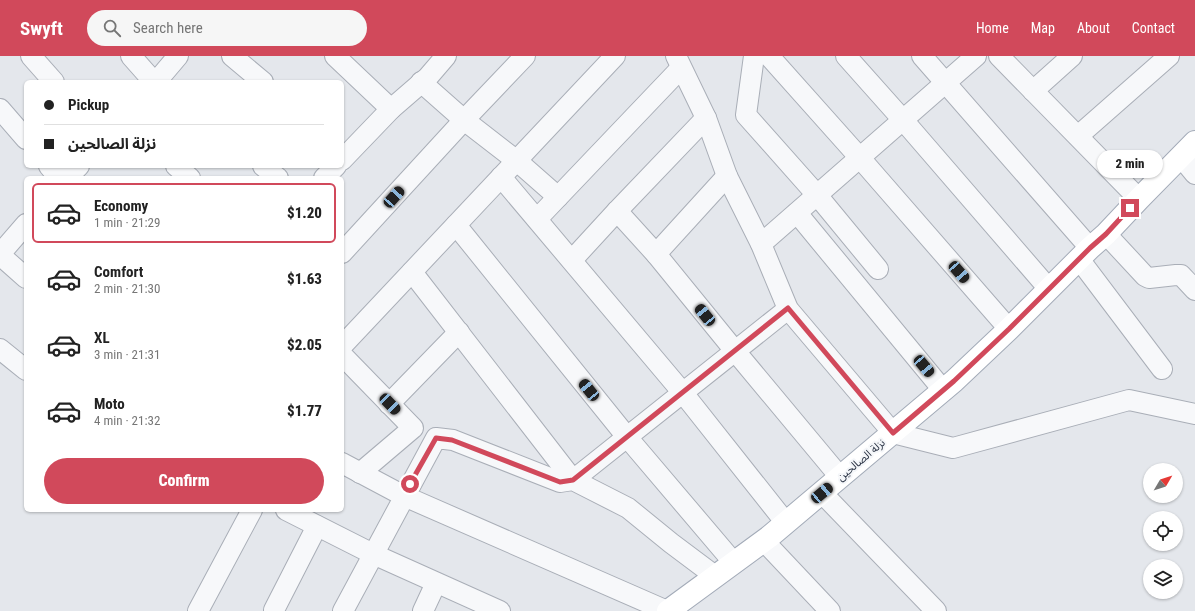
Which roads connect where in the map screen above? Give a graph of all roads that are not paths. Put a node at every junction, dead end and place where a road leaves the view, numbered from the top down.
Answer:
1 (31, 56) edge
2 (131, 56) edge
3 (178, 56) edge
4 (232, 56) edge
5 (446, 56) edge
6 (525, 56) edge
7 (615, 56) edge
8 (754, 56) edge
9 (769, 56) edge
10 (846, 56) edge
11 (922, 56) edge
12 (976, 56) edge
13 (999, 56) edge
14 (1072, 56) edge
15 (1170, 56) edge
16 (346, 59) edge
17 (678, 62) edge
18 (52, 80) edge
19 (159, 80) edge
20 (161, 80) edge
21 (261, 80) edge
22 (421, 82) junction
23 (945, 83) junction
24 (1033, 90) junction
25 (391, 109) junction
26 (0, 110) edge
27 (706, 118) junction
28 (464, 120) junction
29 (903, 120) junction
30 (1078, 136) junction
31 (24, 138) edge
32 (1188, 150) edge
33 (344, 158) edge
34 (860, 158) junction
35 (517, 161) junction
36 (51, 168) edge
37 (77, 168) edge
38 (178, 168) edge
39 (334, 168) edge
40 (1195, 174) edge
41 (57, 176) edge
42 (69, 176) edge
43 (188, 176) edge
44 (326, 176) edge
45 (727, 176) junction
46 (502, 177) junction
47 (817, 195) junction
48 (558, 197) junction
49 (1139, 199) junction
50 (617, 211) junction
51 (797, 213) junction
52 (537, 219) junction
53 (456, 225) junction
54 (24, 226) edge
55 (761, 244) junction
56 (1092, 247) junction
57 (344, 251) edge
58 (0, 254) edge
59 (656, 254) junction
60 (572, 260) junction
61 (878, 269) dead end
62 (412, 272) junction
63 (24, 276) edge
64 (1049, 289) junction
65 (1195, 290) edge
66 (788, 308) junction
67 (1009, 329) junction
68 (459, 332) junction
69 (344, 344) edge
70 (0, 349) edge
71 (735, 351) junction
72 (344, 357) edge
73 (24, 368) edge
74 (1162, 369) dead end
75 (943, 390) junction
76 (683, 392) junction
77 (390, 404) junction
78 (1195, 414) edge
79 (893, 433) junction
80 (627, 437) junction
81 (344, 464) edge
82 (360, 473) junction
83 (840, 477) junction
84 (573, 480) junction
85 (822, 493) junction
86 (404, 496) junction
87 (251, 512) edge
88 (290, 512) edge
89 (786, 523) junction
90 (316, 526) junction
91 (764, 541) junction
92 (373, 554) junction
93 (734, 563) junction
94 (715, 576) junction
95 (436, 583) junction
96 (674, 609) edge
97 (274, 610) edge
98 (198, 611) edge
99 (343, 611) edge
100 (423, 611) edge
101 (500, 611) edge
102 (830, 611) edge
103 (936, 611) edge

1 - 18 street
2 - 19 street
3 - 20 street
4 - 21 street
5 - 22 street
6 - 28 street
7 - 35 street
8 - 47 street
9 - 34 street
10 - 29 street
11 - 23 street
12 - 23 street
13 - 24 street
14 - 24 street
15 - 30 street
16 - 25 street
17 - 27 street
17 - 48 street
22 - 25 street
22 - 28 street
23 - 29 street
23 - 56 street
24 - 30 street
25 - 33 street
26 - 31 street
27 - 45 street
27 - 50 street
28 - 35 street
28 - 57 street
29 - 34 street
29 - 64 street
30 - 49 street
32 - 40 street
32 - 49 main road, نزلة الصالحين
34 - 47 street
34 - 67 street
35 - 46 street
35 - 48 street
36 - 41 street
37 - 42 street
38 - 43 street
39 - 44 street
45 - 55 street
45 - 59 street
46 - 52 street
46 - 53 street
47 - 51 street
47 - 61 street
48 - 52 street
49 - 56 main road, نزلة الصالحين
50 - 59 street
50 - 60 street
51 - 55 street
51 - 75 street
52 - 60 street
53 - 62 street
53 - 80 street
54 - 58 street
55 - 66 street
56 - 64 main road, نزلة الصالحين
56 - 65 street
56 - 74 street
58 - 63 street
59 - 71 street
60 - 76 street
62 - 68 street
62 - 69 street
64 - 67 main road, نزلة الصالحين
66 - 71 street
66 - 79 street
67 - 75 main road, نزلة الصالحين
68 - 77 street
68 - 84 street
70 - 73 street
71 - 76 street
71 - 83 street
72 - 77 street
75 - 79 main road, نزلة الصالحين
76 - 80 street
76 - 89 street
77 - 82 street
78 - 79 street
79 - 83 main road, نزلة الصالحين
80 - 84 street
80 - 93 street
81 - 82 street
82 - 86 street
83 - 85 main road, نزلة الصالحين
84 - 86 street
84 - 94 street
85 - 89 main road, نزلة الصالحين
85 - 103 street
86 - 92 street
86 - 96 street
87 - 98 street
88 - 90 street
89 - 91 main road, نزلة الصالحين
90 - 92 street
90 - 97 street
91 - 93 main road, نزلة الصالحين
91 - 102 street
92 - 95 street
92 - 99 street
93 - 94 main road, نزلة الصالحين
94 - 96 main road, نزلة الصالحين
95 - 100 street
95 - 101 street

